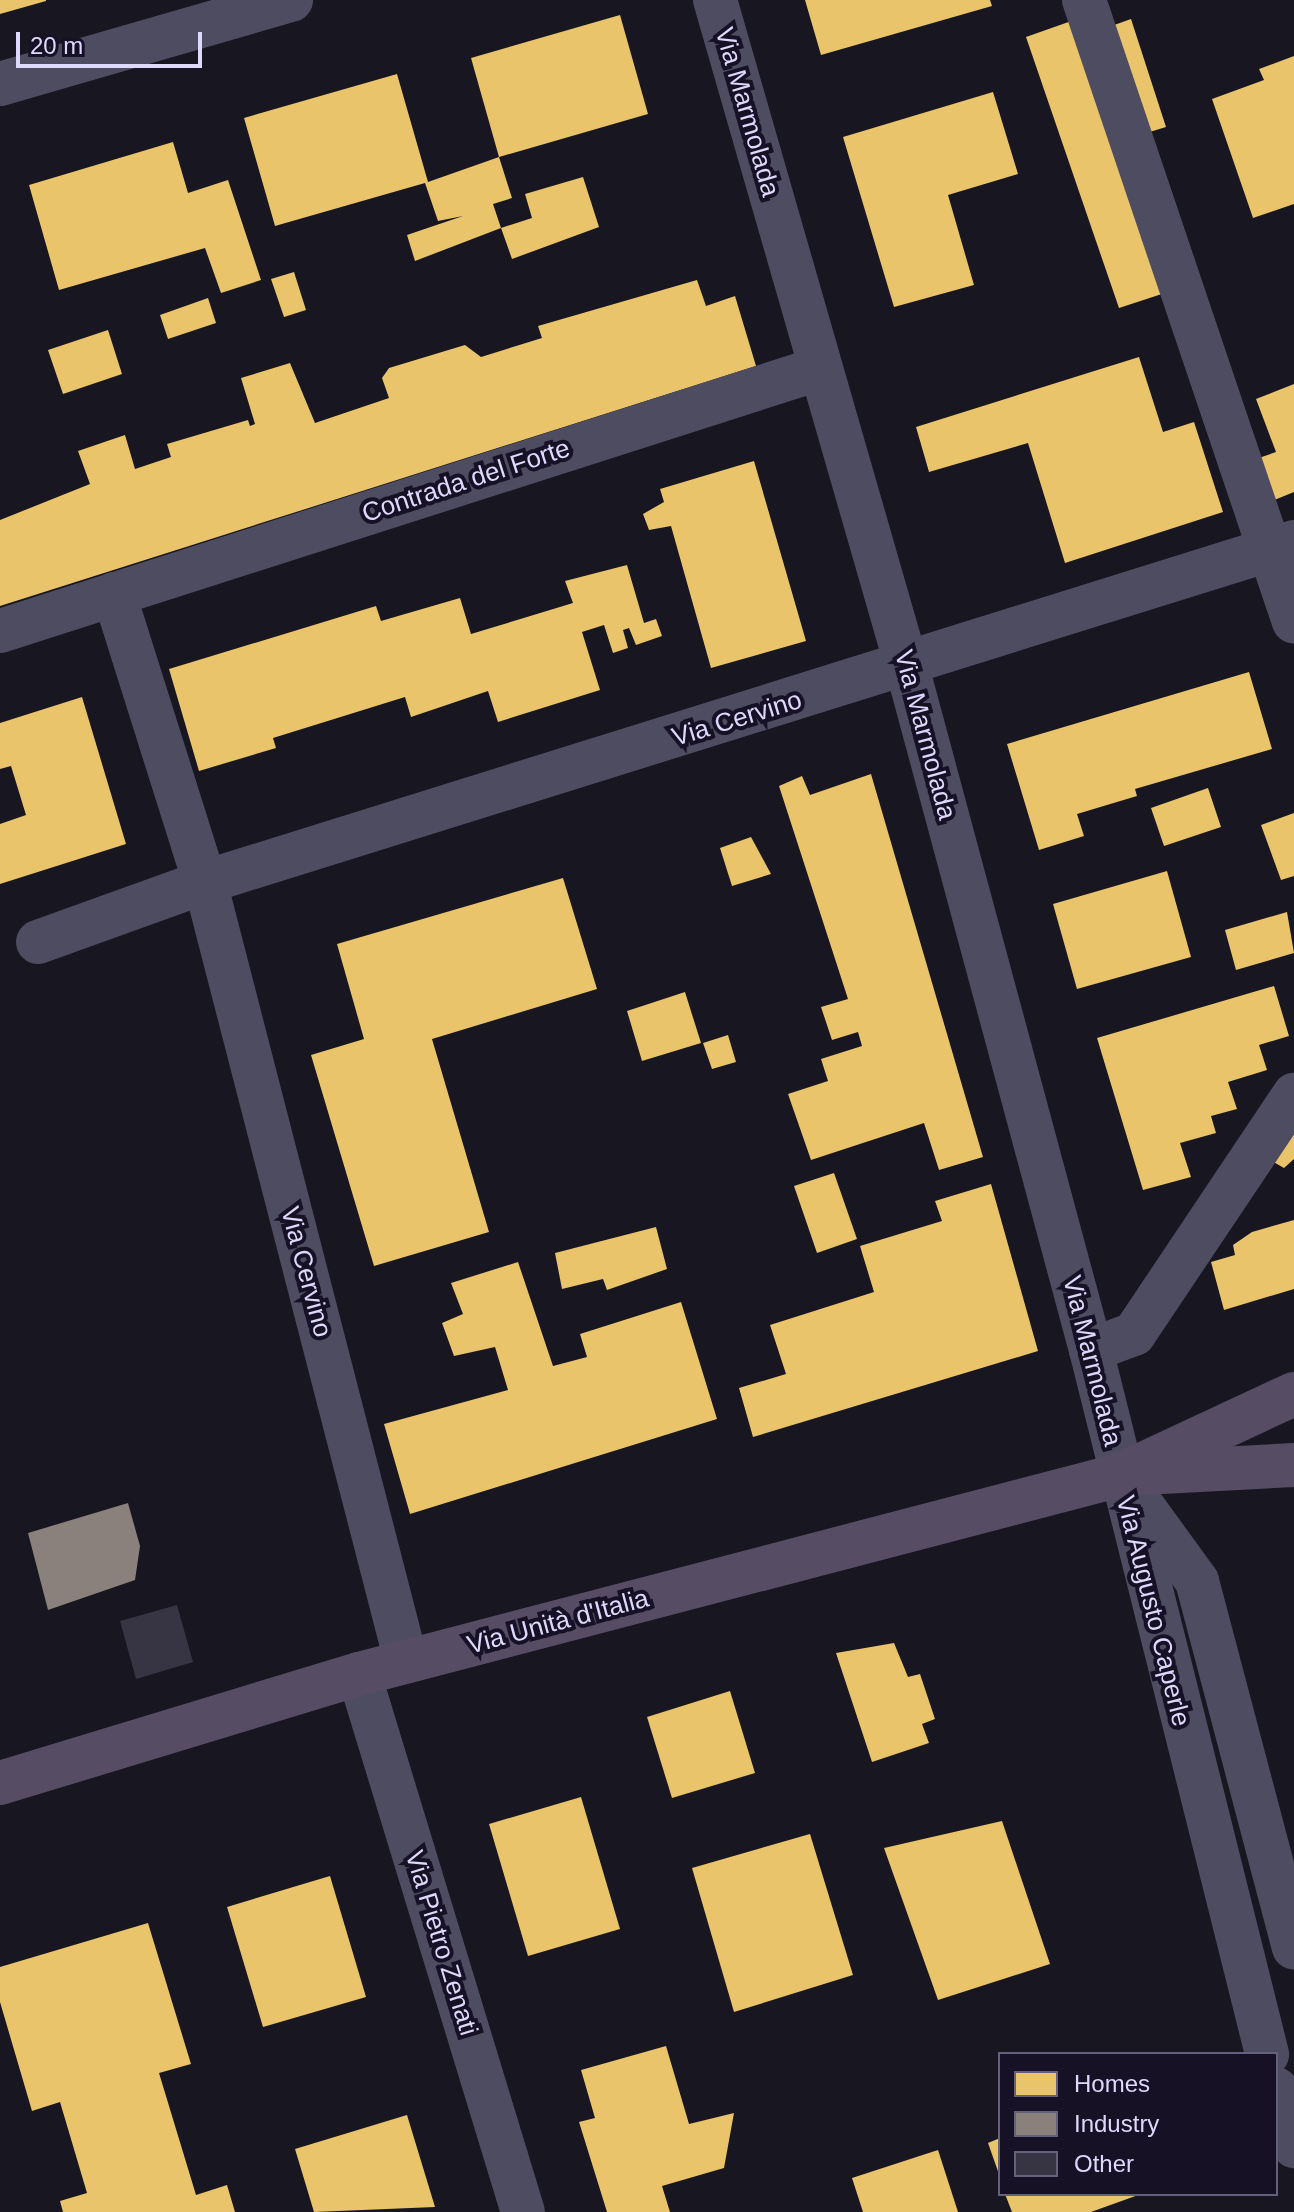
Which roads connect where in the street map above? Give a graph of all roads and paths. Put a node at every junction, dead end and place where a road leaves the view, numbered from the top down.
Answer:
1 (291, 0) edge
2 (715, 0) edge
3 (1084, 0) edge
4 (0, 84) edge
5 (818, 369) junction
6 (1281, 546) edge
7 (114, 594) junction
8 (1294, 622) edge
9 (0, 631) edge
10 (907, 667) junction
11 (205, 882) junction
12 (38, 942) dead end
13 (1294, 1095) edge
14 (1091, 1350) junction
15 (1294, 1394) edge
16 (1294, 1465) edge
17 (1120, 1475) junction
18 (406, 1661) junction
19 (359, 1674) junction
20 (0, 1783) edge
21 (1294, 1947) edge
22 (1266, 2052) edge
23 (1278, 2095) edge
24 (1294, 2146) edge
25 (523, 2212) edge

1 - 4 street
2 - 5 street, Via Marmolada
3 - 6 street
5 - 7 street, Contrada del Forte
5 - 10 street, Via Marmolada
6 - 8 street
6 - 10 street, Via Cervino
7 - 9 street, Contrada del Forte
7 - 11 street
10 - 11 street, Via Cervino
10 - 14 street, Via Marmolada
11 - 12 street, Via Cervino
11 - 18 street, Via Cervino
13 - 14 street
14 - 17 street, Via Marmolada
15 - 17 main road, Via Unità d'Italia
16 - 17 main road, Via Unità d'Italia
17 - 18 main road, Via Unità d'Italia
17 - 21 street, Via Augusto Caperle
17 - 22 street, Via Augusto Caperle
18 - 19 main road, Via Unità d'Italia
19 - 20 main road, Via Unità d'Italia
19 - 25 street, Via Pietro Zenati
23 - 24 street

